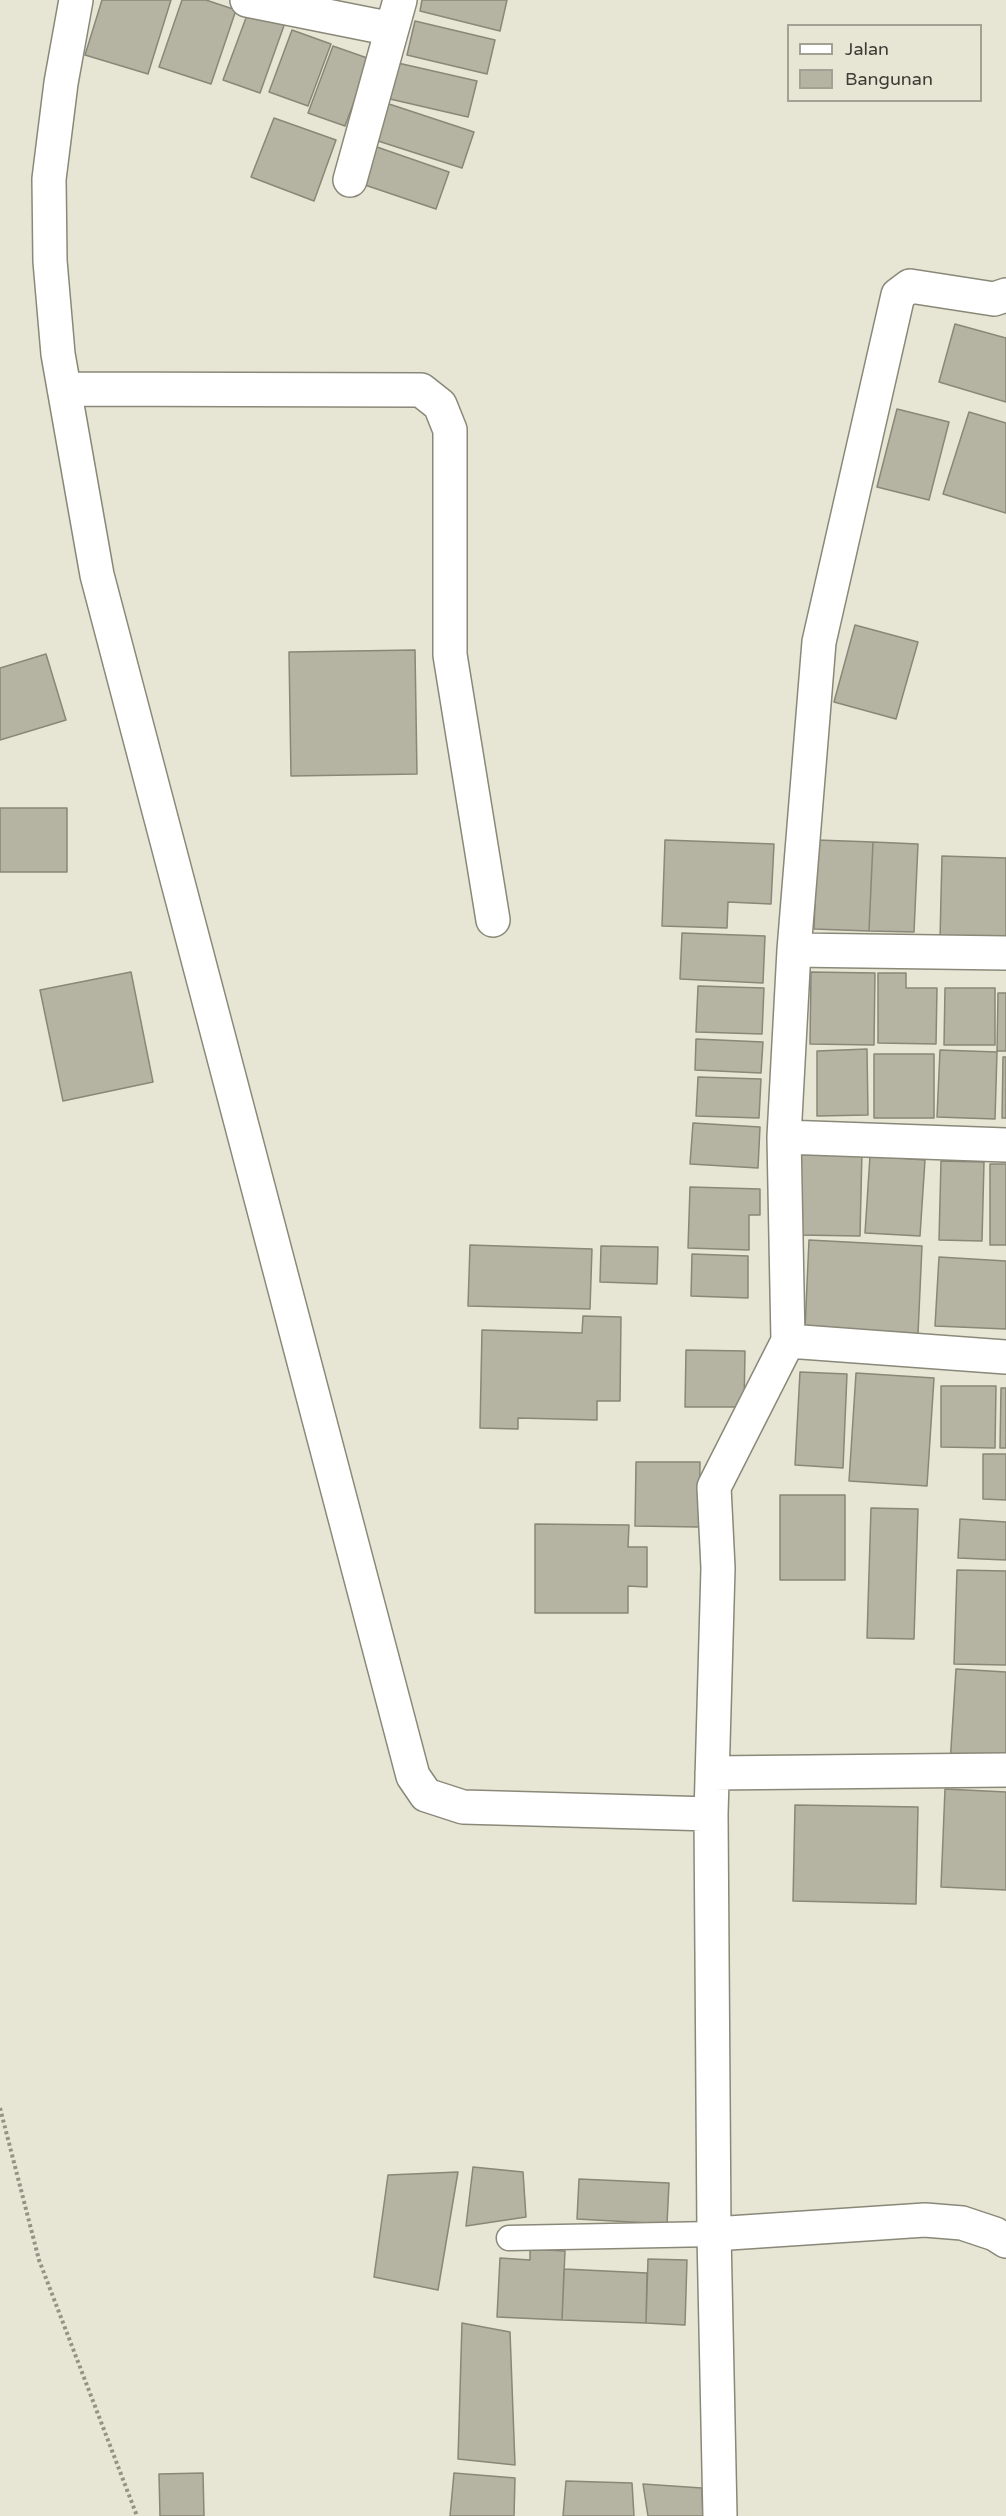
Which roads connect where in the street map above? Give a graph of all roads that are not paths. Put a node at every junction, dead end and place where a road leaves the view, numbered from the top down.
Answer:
1 (76, 0) edge
2 (247, 0) edge
3 (396, 14) edge
4 (350, 180) dead end
5 (1006, 295) edge
6 (64, 389) junction
7 (493, 920) dead end
8 (794, 950) junction
9 (1006, 952) edge
10 (784, 1137) junction
11 (1006, 1145) edge
12 (788, 1341) junction
13 (1006, 1357) edge
14 (1006, 1770) edge
15 (712, 1773) junction
16 (711, 1814) junction
17 (714, 2234) junction
18 (509, 2238) dead end
19 (1006, 2241) edge
20 (720, 2516) edge

1 - 6 street
2 - 3 street
3 - 4 street
5 - 8 street
6 - 7 street
6 - 16 street
8 - 9 street
8 - 10 street
10 - 11 street
10 - 12 street
12 - 13 street
12 - 15 street
14 - 15 street
15 - 16 street
16 - 17 street
17 - 18 lane
17 - 19 street
17 - 20 street

